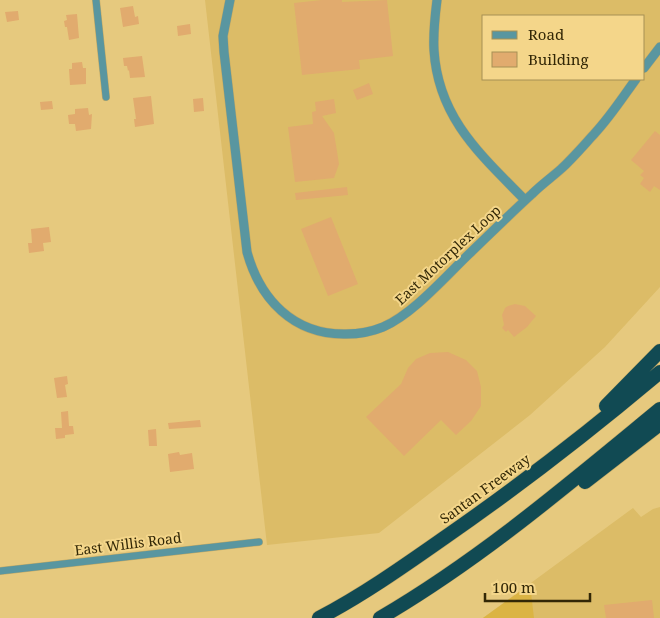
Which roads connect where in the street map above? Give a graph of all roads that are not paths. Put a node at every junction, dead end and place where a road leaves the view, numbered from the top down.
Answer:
1 (96, 0) edge
2 (230, 0) edge
3 (437, 0) edge
4 (660, 47) edge
5 (645, 67) edge
6 (635, 80) edge
7 (106, 97) dead end
8 (525, 200) junction
9 (660, 351) edge
10 (660, 372) edge
11 (660, 408) edge
12 (660, 424) edge
13 (553, 460) junction
14 (535, 512) junction
15 (259, 542) dead end
16 (0, 571) edge
17 (319, 618) edge
18 (380, 618) edge

1 - 7 street
2 - 8 street, East Motorplex Loop
3 - 8 street
4 - 5 street
6 - 8 street, East Motorplex Loop
9 - 13 highway
10 - 13 highway, Santan Freeway
11 - 14 highway
12 - 14 highway
13 - 17 highway, Santan Freeway
14 - 18 highway
15 - 16 street, East Willis Road

